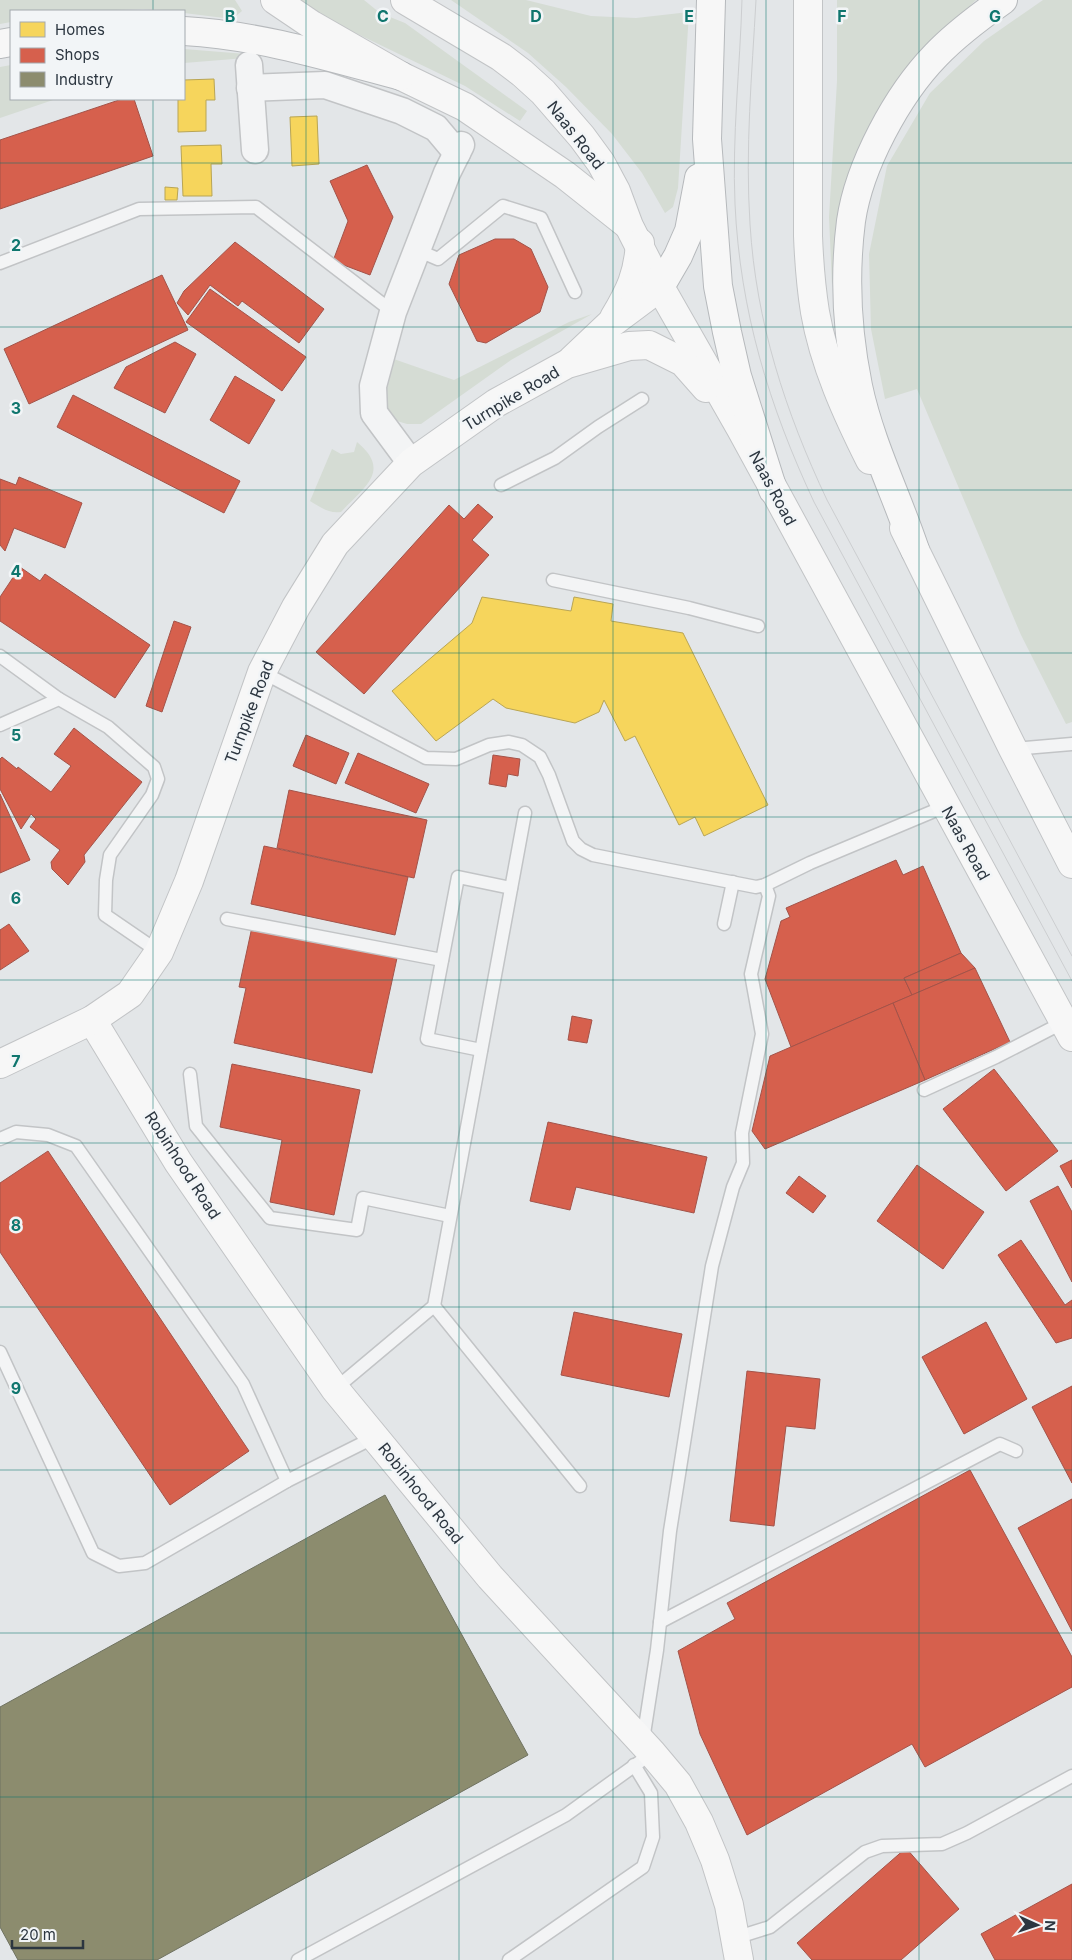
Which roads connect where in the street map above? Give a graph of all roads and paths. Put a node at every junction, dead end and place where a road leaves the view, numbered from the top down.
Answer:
1 (275, 0) edge
2 (405, 0) edge
3 (711, 0) edge
4 (808, 0) edge
5 (1002, 0) edge
6 (185, 31) edge
7 (401, 76) junction
8 (707, 139) junction
9 (255, 150) dead end
10 (634, 235) junction
11 (418, 250) junction
12 (0, 263) edge
13 (660, 287) junction
14 (575, 292) dead end
15 (393, 312) junction
16 (609, 326) junction
17 (567, 364) junction
18 (642, 399) dead end
19 (741, 429) junction
20 (411, 463) junction
21 (501, 485) dead end
22 (773, 490) junction
23 (916, 550) junction
24 (553, 580) dead end
25 (758, 626) dead end
26 (0, 656) edge
27 (262, 672) junction
28 (59, 699) junction
29 (0, 725) edge
30 (1072, 744) edge
31 (1012, 749) junction
32 (946, 806) junction
33 (525, 813) dead end
34 (1072, 864) edge
35 (733, 882) junction
36 (765, 885) junction
37 (511, 888) junction
38 (227, 919) dead end
39 (724, 924) dead end
40 (159, 952) junction
41 (442, 960) junction
42 (92, 1020) junction
43 (1068, 1029) edge
44 (481, 1050) junction
45 (0, 1064) edge
46 (190, 1074) dead end
47 (924, 1090) dead end
48 (0, 1140) edge
49 (450, 1216) junction
50 (434, 1306) junction
51 (0, 1352) edge
52 (335, 1389) junction
53 (375, 1437) junction
54 (1016, 1451) dead end
55 (287, 1481) junction
56 (580, 1486) dead end
57 (660, 1622) junction
58 (643, 1753) junction
59 (1072, 1776) edge
60 (737, 1949) edge
61 (298, 1960) edge
62 (509, 1960) edge

1 - 7 main road
2 - 10 main road, Naas Road
3 - 8 main road
4 - 23 main road
5 - 23 main road
6 - 7 main road
7 - 10 main road
8 - 13 main road
8 - 22 main road
9 - 11 street
10 - 13 main road, Naas Road
10 - 16 main road
11 - 14 lane
11 - 15 street
12 - 15 lane
13 - 16 main road
13 - 19 main road, Naas Road
15 - 20 street
16 - 17 main road
17 - 19 main road
17 - 20 main road, Turnpike Road
18 - 21 lane
19 - 22 main road, Naas Road
20 - 27 main road, Turnpike Road
22 - 32 main road, Naas Road
23 - 31 main road
24 - 25 lane
26 - 28 lane
27 - 35 lane
27 - 40 main road, Turnpike Road
28 - 29 lane
28 - 40 lane
30 - 31 lane
31 - 34 main road
32 - 36 lane
32 - 43 main road, Naas Road
33 - 37 lane
35 - 36 lane
35 - 39 lane
36 - 57 lane
37 - 41 lane
37 - 44 lane
38 - 41 lane
40 - 42 main road, Turnpike Road
41 - 44 lane
42 - 45 main road, Turnpike Road
42 - 52 main road, Robinhood Road
43 - 47 lane
44 - 49 lane
46 - 49 lane
48 - 55 lane
49 - 50 lane
50 - 52 lane
50 - 56 lane
51 - 55 lane
52 - 53 main road, Robinhood Road
53 - 55 lane
53 - 58 main road, Robinhood Road
54 - 57 lane
57 - 58 lane
58 - 60 main road, Robinhood Road
58 - 61 lane
58 - 62 lane
59 - 60 lane

